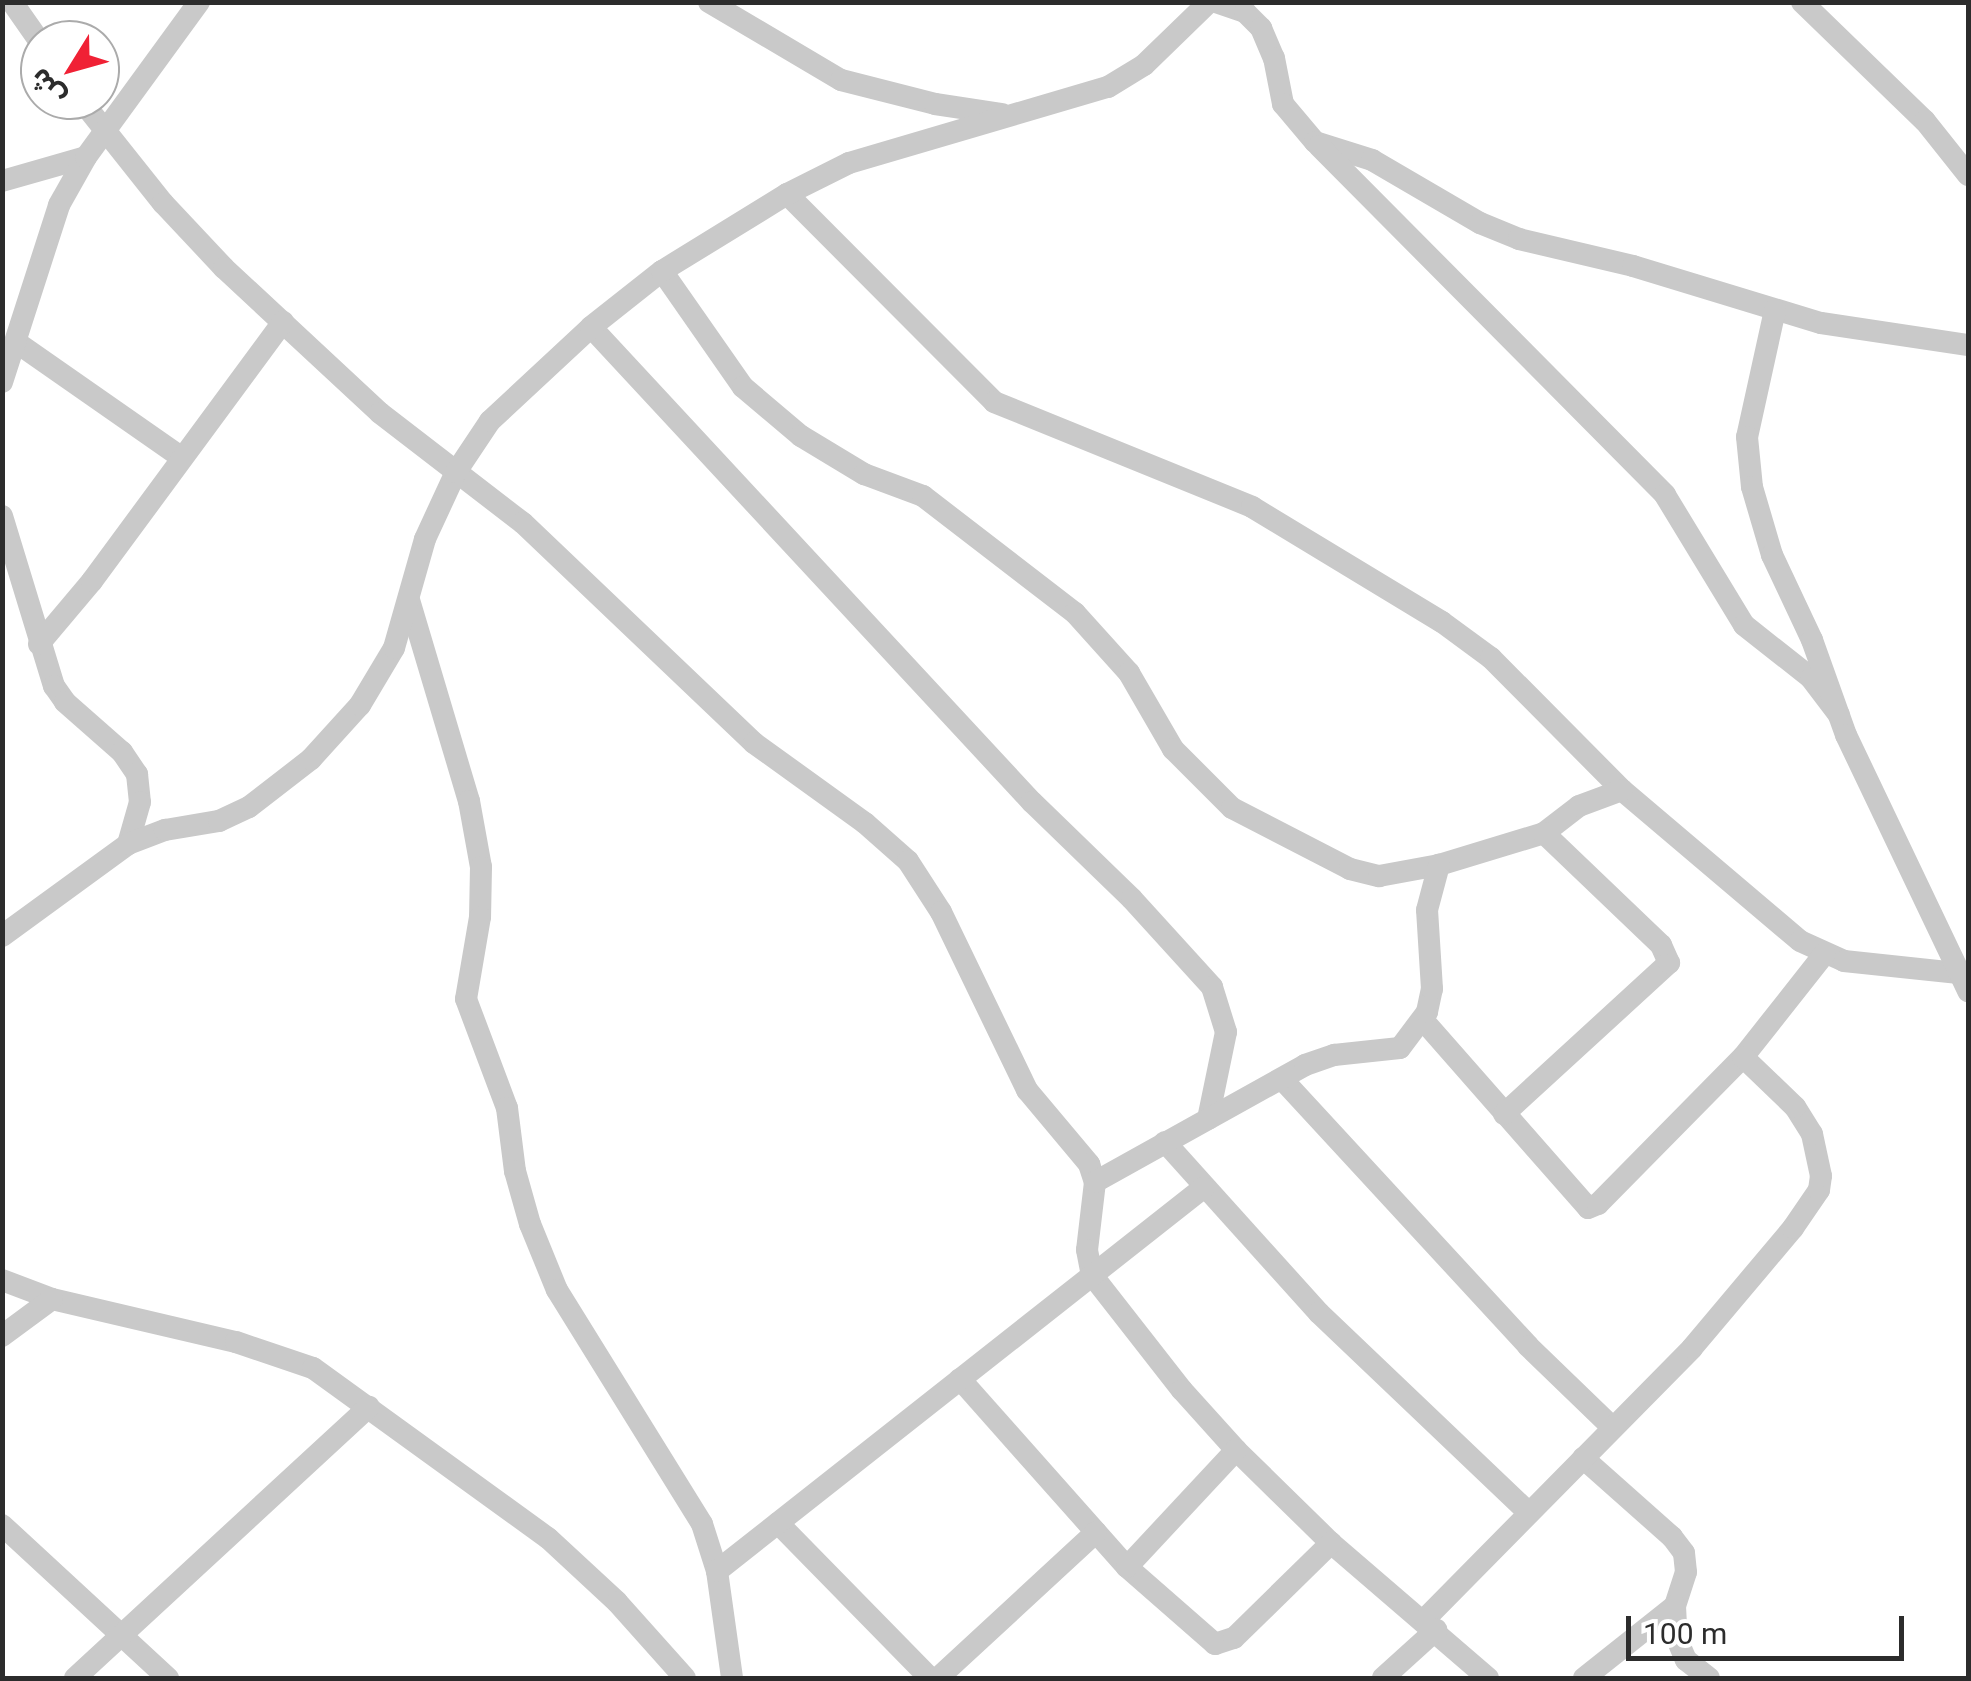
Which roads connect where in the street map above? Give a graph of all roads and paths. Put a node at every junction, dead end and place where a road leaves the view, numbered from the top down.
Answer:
1 (199, 2) edge
2 (709, 2) edge
3 (1208, 2) edge
4 (1216, 2) edge
5 (1802, 2) edge
6 (1010, 115) junction
7 (96, 120) edge
8 (105, 131) junction
9 (1315, 142) junction
10 (86, 157) junction
11 (1968, 175) edge
12 (2, 181) edge
13 (787, 194) junction
14 (662, 272) junction
15 (1776, 310) junction
16 (284, 322) junction
17 (590, 327) junction
18 (16, 342) junction
19 (1968, 344) edge
20 (2, 382) edge
21 (181, 458) junction
22 (456, 472) junction
23 (4, 530) edge
24 (410, 600) junction
25 (40, 644) junction
26 (1839, 716) junction
27 (1622, 790) junction
28 (1544, 833) junction
29 (128, 844) junction
30 (1439, 865) junction
31 (2, 936) edge
32 (1826, 954) junction
33 (1967, 979) edge
34 (1423, 1020) junction
35 (1743, 1057) junction
36 (1282, 1080) junction
37 (1504, 1114) junction
38 (1208, 1119) junction
39 (1165, 1142) junction
40 (1096, 1182) junction
41 (1203, 1188) junction
42 (1092, 1274) junction
43 (2, 1280) edge
44 (52, 1299) junction
45 (2, 1336) edge
46 (960, 1379) junction
47 (369, 1407) junction
48 (1612, 1428) junction
49 (1236, 1450) junction
50 (1583, 1458) junction
51 (1528, 1513) junction
52 (778, 1523) junction
53 (2, 1525) edge
54 (1096, 1532) junction
55 (1331, 1543) junction
56 (1127, 1567) junction
57 (717, 1571) junction
58 (1676, 1606) junction
59 (1430, 1624) junction
60 (122, 1636) junction
61 (75, 1678) edge
62 (168, 1678) edge
63 (685, 1678) edge
64 (732, 1678) edge
65 (930, 1678) edge
66 (938, 1678) edge
67 (1383, 1678) edge
68 (1488, 1678) edge
69 (1584, 1678) edge
70 (1709, 1678) edge

1 - 8 street
2 - 6 street
3 - 6 street
4 - 9 street
5 - 11 street
6 - 13 street
7 - 8 street
8 - 10 street
8 - 16 street
9 - 15 street
9 - 26 street
10 - 12 street
10 - 18 street
13 - 14 street
13 - 27 street
14 - 17 street
14 - 30 street
15 - 19 street
15 - 26 street
16 - 21 street
16 - 22 street
17 - 22 street
17 - 38 street
18 - 20 street
18 - 21 street
21 - 25 street
22 - 24 street
22 - 40 street
23 - 25 street
24 - 29 street
24 - 57 street
25 - 29 street
26 - 33 street
27 - 28 street
27 - 32 street
28 - 30 street
28 - 37 street
29 - 31 street
30 - 34 street
32 - 33 street
32 - 35 street
34 - 36 street
34 - 37 street
35 - 37 street
35 - 48 street
36 - 38 street
36 - 48 street
38 - 39 street
39 - 40 street
39 - 41 street
40 - 42 street
41 - 42 street
41 - 51 street
42 - 46 street
42 - 49 street
43 - 44 street
44 - 45 street
44 - 47 street
46 - 52 street
46 - 54 street
47 - 60 street
47 - 63 street
48 - 50 street
49 - 55 street
49 - 56 street
50 - 51 street
50 - 58 street
51 - 59 street
52 - 57 street
52 - 65 street
53 - 60 street
54 - 56 street
54 - 66 street
55 - 56 street
55 - 59 street
57 - 64 street
58 - 69 street
58 - 70 street
59 - 67 street
59 - 68 street
60 - 61 street
60 - 62 street

